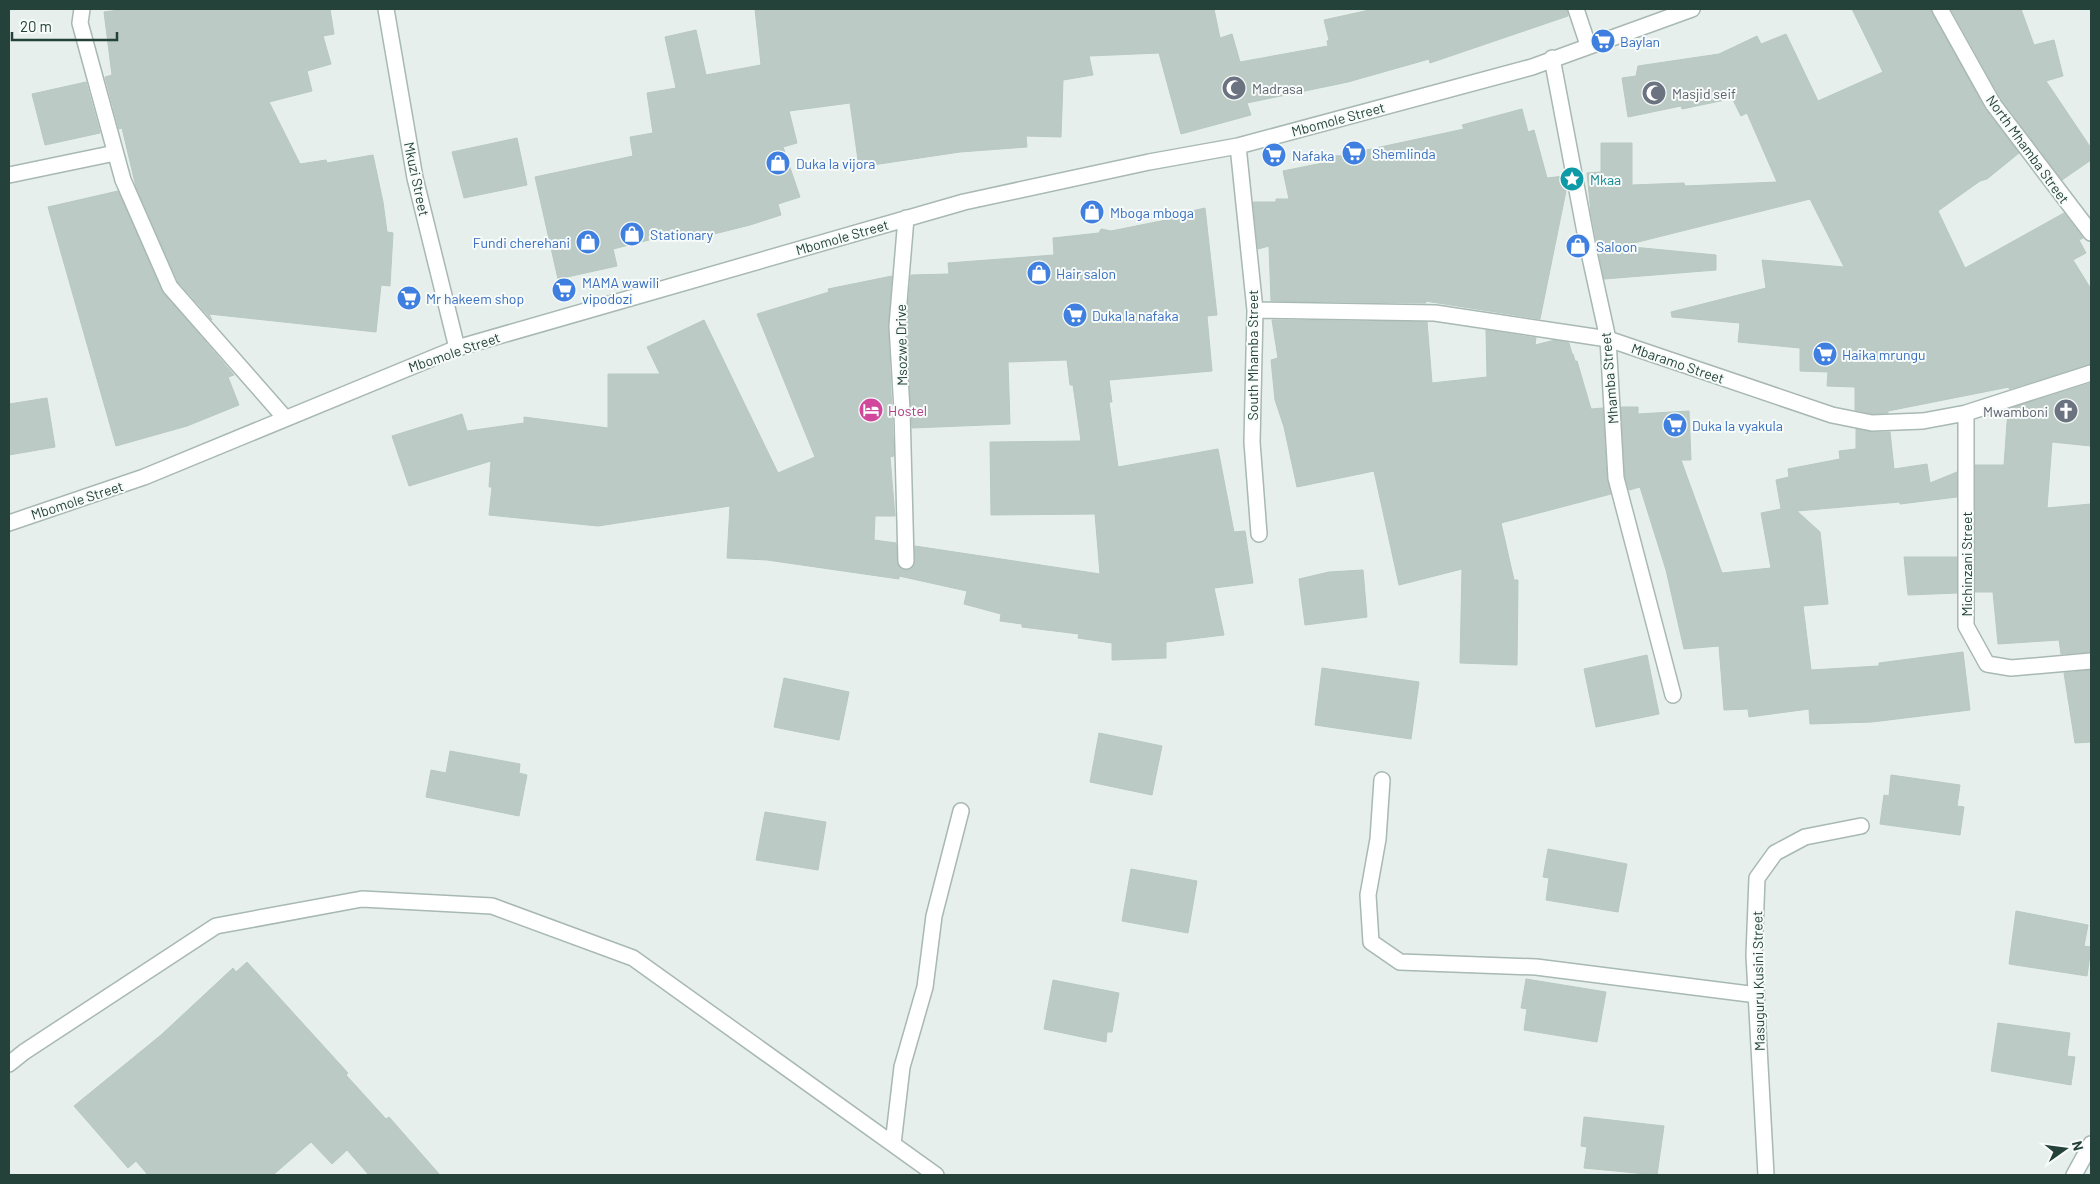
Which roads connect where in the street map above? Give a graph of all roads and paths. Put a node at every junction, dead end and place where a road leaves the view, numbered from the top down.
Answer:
1 (82, 9) edge
2 (386, 9) edge
3 (1576, 9) edge
4 (1692, 9) edge
5 (1940, 9) edge
6 (1588, 45) junction
7 (1552, 58) junction
8 (1238, 146) junction
9 (116, 153) junction
10 (9, 175) edge
11 (906, 218) junction
12 (2091, 233) edge
13 (1255, 310) junction
14 (1608, 339) junction
15 (457, 348) junction
16 (2091, 373) edge
17 (1966, 413) junction
18 (285, 418) junction
19 (9, 522) edge
20 (1259, 534) dead end
21 (906, 561) dead end
22 (2091, 661) edge
23 (1673, 695) dead end
24 (1382, 780) dead end
25 (961, 811) dead end
26 (1861, 826) dead end
27 (1756, 995) junction
28 (9, 1064) edge
29 (893, 1144) junction
30 (2091, 1144) edge
31 (936, 1175) edge
32 (1766, 1175) edge
33 (2074, 1175) edge

1 - 9 street
2 - 15 street, Mkuzi Street
3 - 6 street
4 - 6 street, Mbomole Street
5 - 12 street, North Mhamba Street
6 - 7 street, Mbomole Street
7 - 8 street, Mbomole Street
7 - 14 street, Mhamba Street
8 - 11 street, Mbomole Street
8 - 13 street, South Mhamba Street
9 - 10 street
9 - 18 street
11 - 15 street, Mbomole Street
11 - 21 street, Msozwe Drive
13 - 14 street, Mbaramo Street
13 - 20 street, South Mhamba Street
14 - 17 street, Mbaramo Street
14 - 23 street, Mhamba Street
15 - 18 street, Mbomole Street
16 - 17 street, Mbaramo Street
17 - 22 street, Michinzani Street
18 - 19 street, Mbomole Street
24 - 27 street
25 - 29 street
26 - 27 street, Masuguru Kusini Street
27 - 32 street, Masuguru Kusini Street
28 - 29 street
29 - 31 street
30 - 33 street

